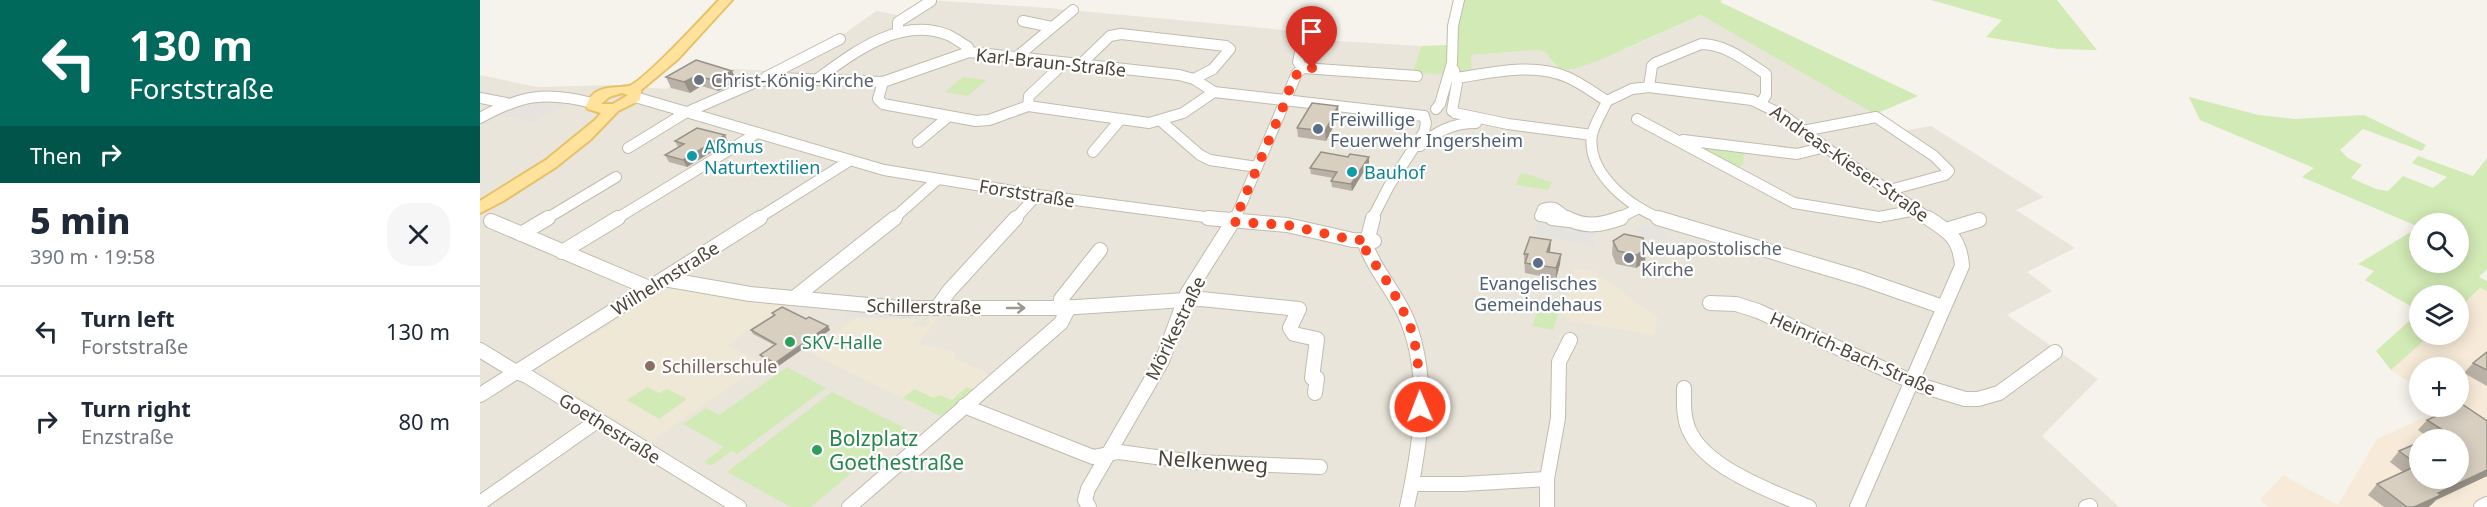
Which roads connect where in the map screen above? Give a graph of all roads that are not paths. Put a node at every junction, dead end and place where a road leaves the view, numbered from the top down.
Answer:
1 (726, 0) edge
2 (1459, 0) edge
3 (931, 1) edge
4 (1073, 10) dead end
5 (1023, 21) dead end
6 (1052, 27) junction
7 (898, 31) junction
8 (840, 39) dead end
9 (1303, 39) dead end
10 (969, 52) junction
11 (1018, 56) junction
12 (1064, 63) junction
13 (1452, 63) junction
14 (1081, 64) junction
15 (1304, 68) junction
16 (1417, 76) dead end
17 (1456, 78) junction
18 (1194, 79) junction
19 (816, 80) junction
20 (756, 82) junction
21 (883, 82) junction
22 (1649, 87) junction
23 (1214, 92) junction
24 (629, 95) junction
25 (480, 98) edge
26 (1286, 100) junction
27 (1607, 101) junction
28 (596, 102) junction
29 (506, 103) junction
30 (1761, 103) junction
31 (1028, 106) junction
32 (613, 108) junction
33 (1436, 109) junction
34 (685, 113) junction
35 (948, 117) junction
36 (480, 118) edge
37 (1451, 119) junction
38 (1637, 119) dead end
39 (1120, 120) junction
40 (1425, 120) junction
41 (1162, 122) junction
42 (1803, 130) junction
43 (757, 133) junction
44 (1592, 135) junction
45 (1673, 138) junction
46 (579, 140) junction
47 (918, 142) dead end
48 (1825, 147) junction
49 (628, 148) dead end
50 (1093, 152) dead end
51 (1409, 157) junction
52 (849, 161) junction
53 (1257, 167) junction
54 (616, 177) dead end
55 (938, 179) junction
56 (1890, 190) junction
57 (1037, 195) junction
58 (480, 208) edge
59 (1640, 208) junction
60 (1916, 210) junction
61 (1569, 220) dead end
62 (1978, 220) dead end
63 (491, 221) dead end
64 (1234, 222) junction
65 (1946, 230) junction
66 (522, 234) junction
67 (1371, 241) junction
68 (1100, 250) dead end
69 (562, 252) junction
70 (664, 279) junction
71 (649, 288) junction
72 (794, 298) junction
73 (1185, 299) junction
74 (1710, 303) dead end
75 (1943, 307) junction
76 (937, 308) junction
77 (1062, 308) junction
78 (1570, 340) dead end
79 (480, 350) edge
80 (2055, 352) dead end
81 (516, 372) junction
82 (1910, 382) junction
83 (1684, 388) dead end
84 (1315, 393) dead end
85 (480, 395) edge
86 (964, 406) junction
87 (597, 421) junction
88 (1107, 455) junction
89 (1320, 467) dead end
90 (1548, 479) junction
91 (1412, 484) junction
92 (480, 503) edge
93 (1087, 503) edge
94 (2487, 504) edge
95 (739, 507) edge
96 (849, 507) edge
97 (1407, 507) edge
98 (1547, 507) edge
99 (1809, 507) edge
100 (1857, 507) edge
101 (2481, 507) edge

1 - 24 main road
2 - 13 street
3 - 7 street
4 - 6 street
5 - 6 street
6 - 11 street
7 - 10 street
7 - 19 street
8 - 20 street
9 - 15 street
10 - 11 street, Karl-Braun-Straße
10 - 21 street, Karl-Braun-Straße
11 - 12 street, Karl-Braun-Straße
12 - 14 street, Karl-Braun-Straße
12 - 31 street
13 - 17 street
13 - 33 street
14 - 18 street, Karl-Braun-Straße
14 - 18 street
15 - 16 street
15 - 26 street, Mörikestraße
17 - 27 street
17 - 37 street
18 - 23 street, Karl-Braun-Straße
19 - 20 street, Karl-Braun-Straße
19 - 21 street, Karl-Braun-Straße
20 - 34 street, Karl-Braun-Straße
21 - 35 street
22 - 27 street, Andreas-Kieser-Straße
22 - 30 street, Andreas-Kieser-Straße
22 - 30 street
23 - 26 street, Karl-Braun-Straße
23 - 41 street
24 - 28 main road
24 - 32 main road
24 - 34 street, Forststraße
25 - 29 street
26 - 40 street, Karl-Braun-Straße
26 - 53 street, Mörikestraße
27 - 44 street
28 - 29 street
28 - 32 main road
28 - 46 main road
29 - 36 street
30 - 42 street, Andreas-Kieser-Straße
31 - 35 street
31 - 39 street
32 - 46 main road
33 - 37 street
33 - 40 street
34 - 43 street, Forststraße
34 - 49 street
35 - 47 street
37 - 40 street, Karl-Braun-Straße
37 - 44 street
37 - 51 street
38 - 45 street
39 - 41 street
39 - 50 street
40 - 51 street
41 - 53 street
42 - 48 street, Andreas-Kieser-Straße
42 - 56 street
43 - 52 street, Forststraße
43 - 69 street
44 - 59 street
45 - 48 street
45 - 60 street
46 - 58 main road
48 - 56 street, Andreas-Kieser-Straße
51 - 67 street
52 - 55 street, Forststraße
52 - 70 street, Wilhelmstraße
53 - 64 street, Mörikestraße
54 - 66 street
55 - 57 street, Forststraße
55 - 72 street
56 - 60 street, Andreas-Kieser-Straße
57 - 64 street, Forststraße
57 - 76 street
59 - 61 street
59 - 75 street
60 - 65 street, Andreas-Kieser-Straße
62 - 65 street, Andreas-Kieser-Straße
63 - 66 street
64 - 67 street, Forststraße
64 - 73 street, Mörikestraße
65 - 75 street, Andreas-Kieser-Straße
66 - 69 street
67 - 91 street
68 - 77 street
69 - 71 street
70 - 71 street, Wilhelmstraße
70 - 72 street, Schillerstraße
71 - 81 street, Wilhelmstraße
72 - 76 street, Schillerstraße
73 - 77 street, Schillerstraße
73 - 84 street, Schillerstraße
73 - 88 street, Mörikestraße
74 - 82 street, Heinrich-Bach-Straße
75 - 82 street
76 -> 77 street, Schillerstraße
77 - 86 street
78 - 90 street
79 - 81 street, Goethestraße
80 - 82 street, Heinrich-Bach-Straße
81 - 85 street, Wilhelmstraße
81 - 87 street, Goethestraße
82 - 100 street
83 - 99 street
86 - 88 street, Nelkenweg
86 - 96 street
87 - 92 street
87 - 95 street, Goethestraße
88 - 89 street, Nelkenweg
88 - 93 street, Mörikestraße
90 - 91 street
90 - 98 street
91 - 97 street
94 - 101 street

